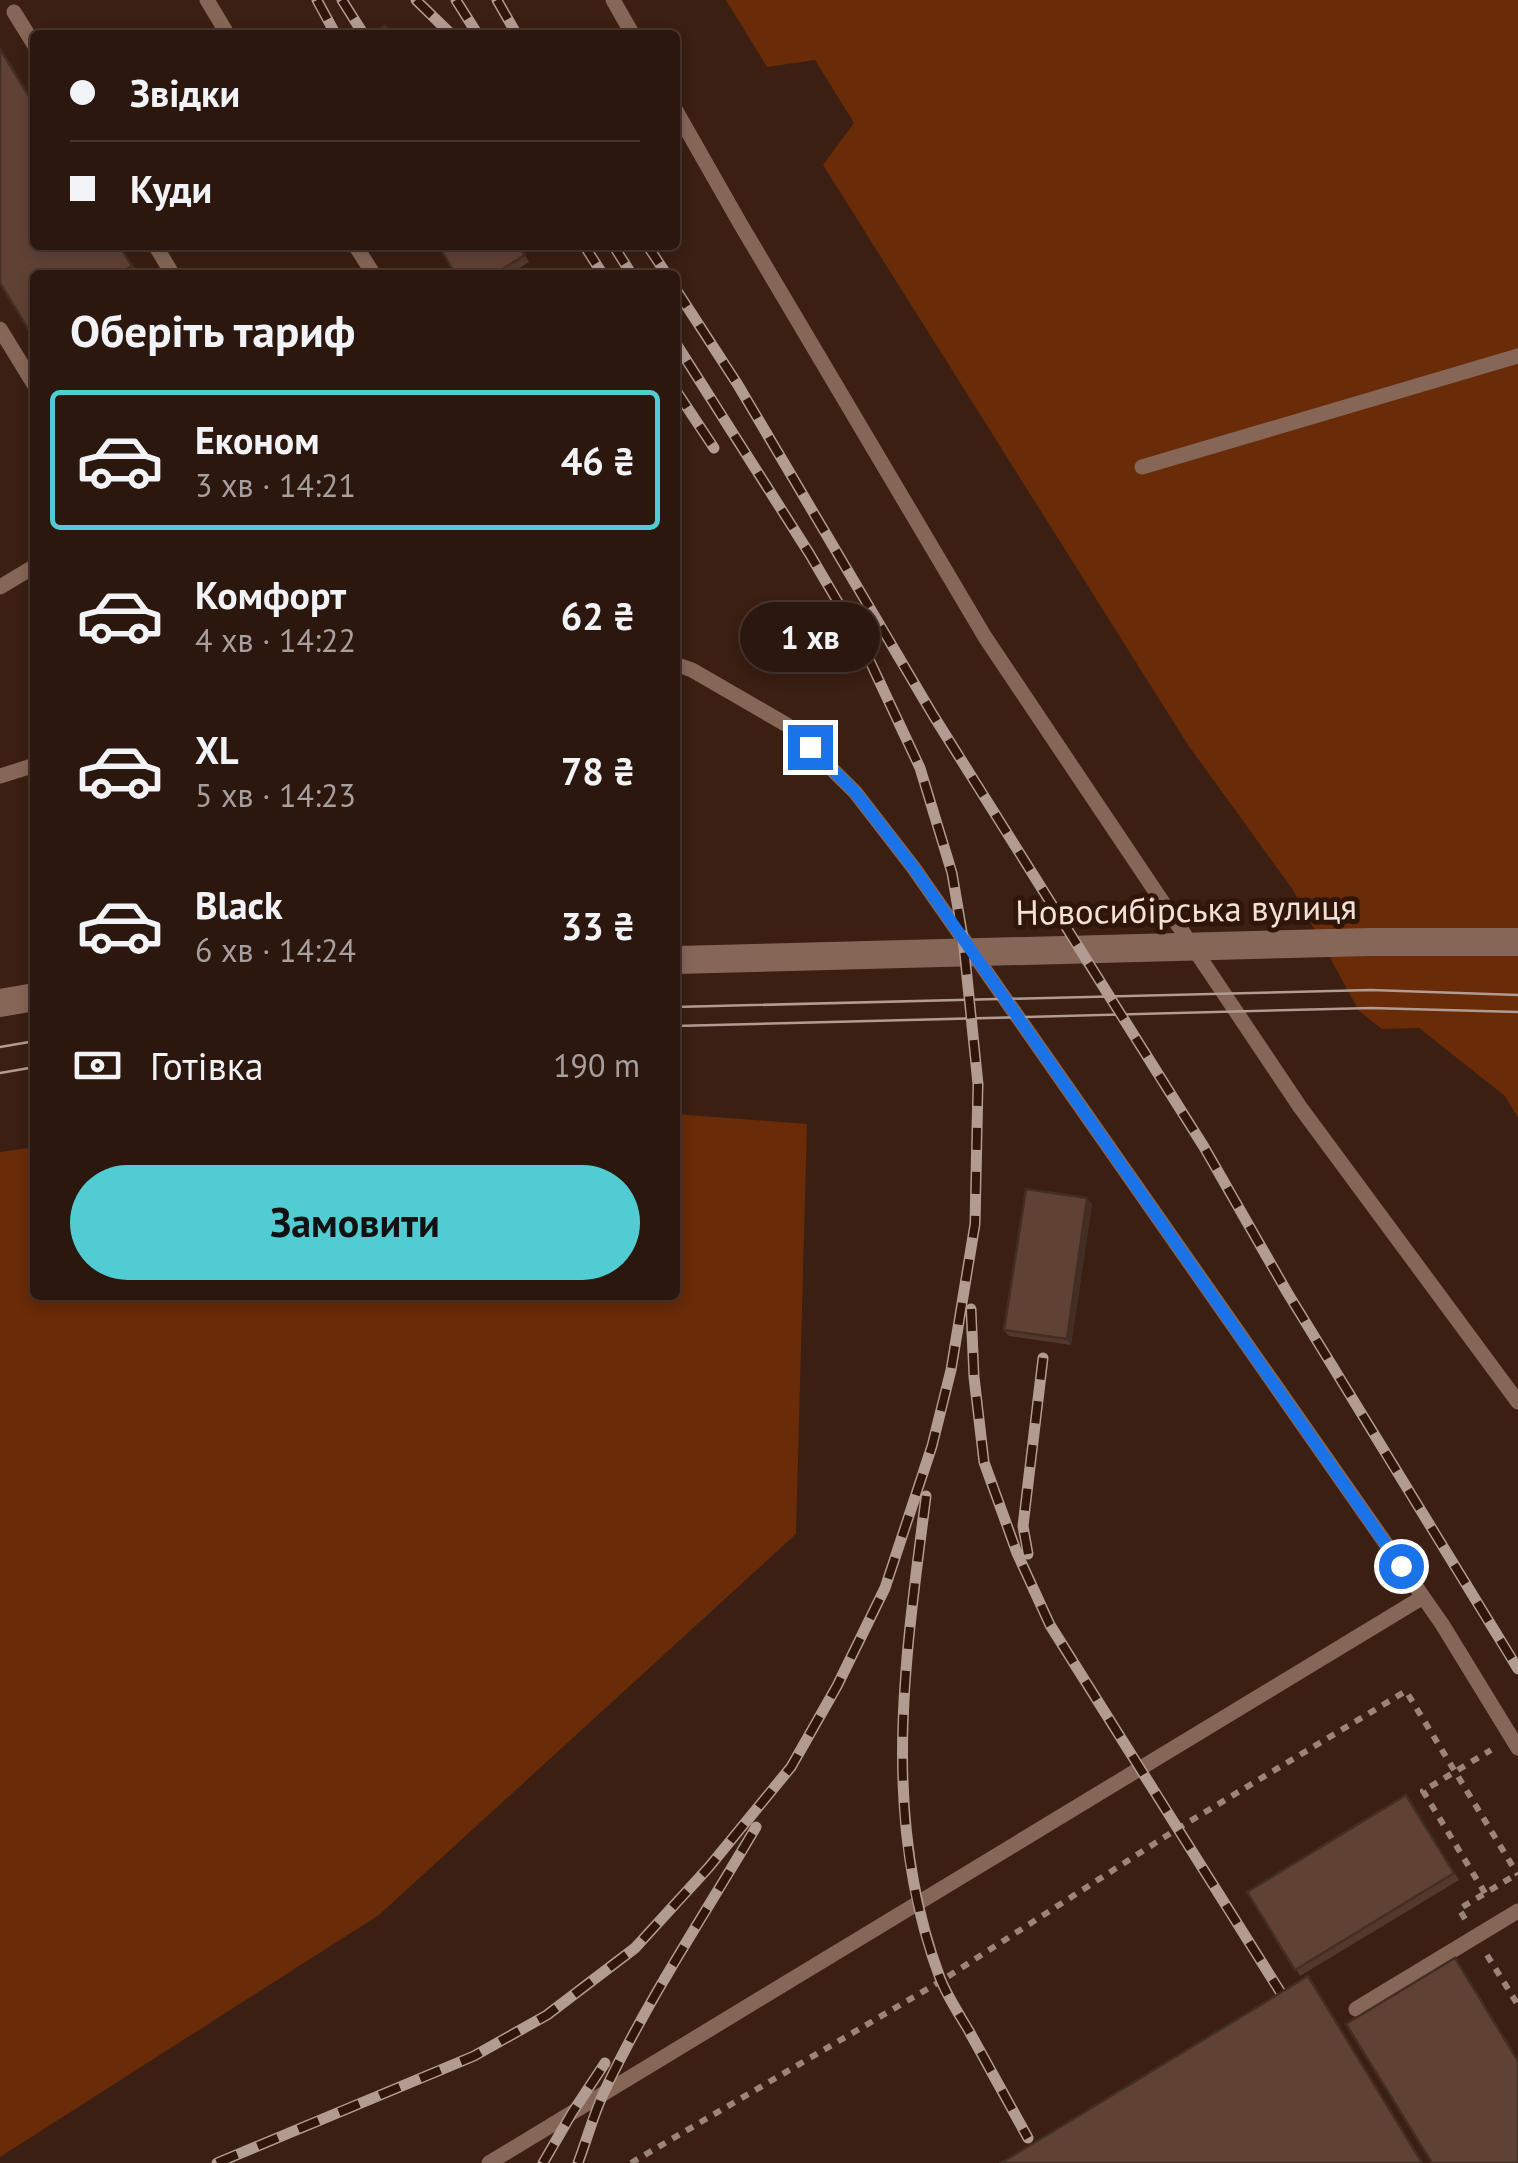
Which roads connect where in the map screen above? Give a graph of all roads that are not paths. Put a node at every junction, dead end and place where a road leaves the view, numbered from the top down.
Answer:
1 (207, 0) edge
2 (613, 0) edge
3 (14, 12) dead end
4 (225, 30) edge
5 (630, 30) edge
6 (30, 38) edge
7 (680, 118) edge
8 (0, 328) edge
9 (1518, 356) edge
10 (30, 373) edge
11 (1142, 467) dead end
12 (30, 569) edge
13 (0, 587) edge
14 (680, 666) edge
15 (30, 767) edge
16 (0, 776) edge
17 (1518, 942) edge
18 (680, 960) edge
19 (30, 998) edge
20 (0, 1003) edge
21 (1518, 1402) edge
22 (1423, 1597) junction
23 (1510, 1746) edge
24 (1518, 1910) edge
25 (1356, 2009) dead end
26 (489, 2163) edge

1 - 4 lane
2 - 5 lane
3 - 6 lane
7 - 21 lane
8 - 10 lane
9 - 11 lane
12 - 13 lane
14 - 22 lane
15 - 16 lane
17 - 18 main road, Новосибірська вулиця
19 - 20 main road
22 - 23 lane
22 - 26 lane
24 - 25 lane

